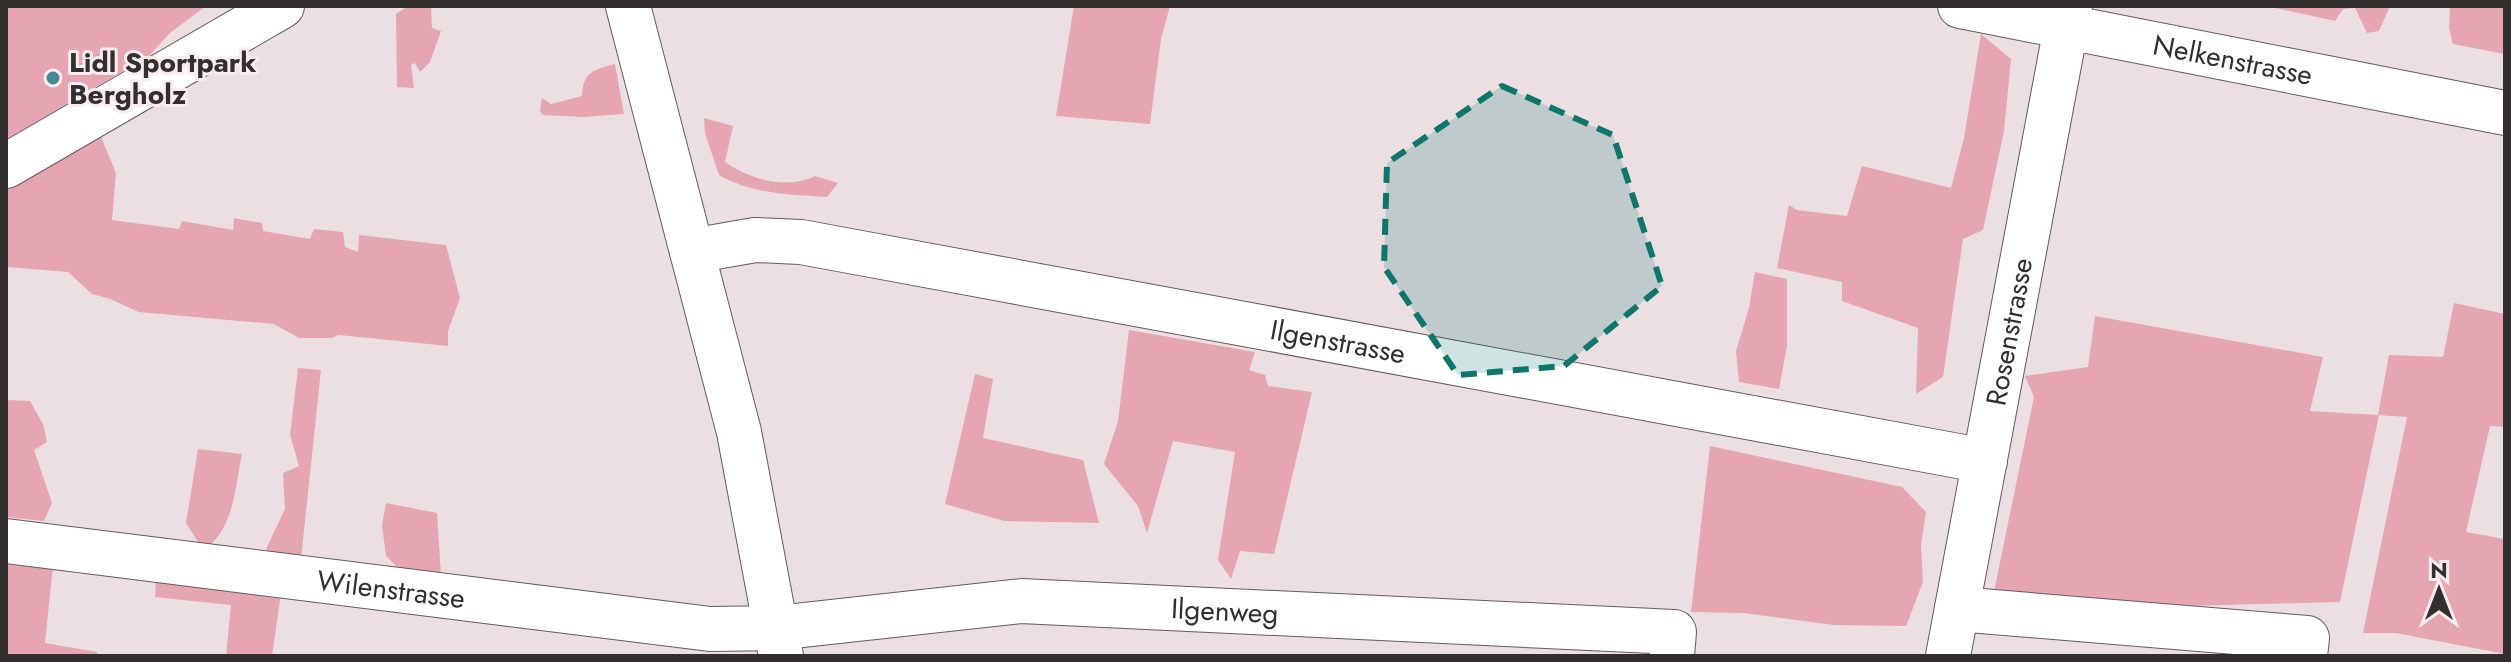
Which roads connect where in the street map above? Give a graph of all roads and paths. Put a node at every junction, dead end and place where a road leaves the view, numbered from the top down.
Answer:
1 (282, 6) edge
2 (628, 6) edge
3 (1960, 6) edge
4 (2069, 16) edge
5 (2505, 113) edge
6 (6, 166) edge
7 (692, 251) junction
8 (1985, 461) junction
9 (6, 541) edge
10 (1957, 609) junction
11 (779, 642) edge
12 (1673, 644) edge
13 (1948, 656) edge
14 (2305, 656) edge

1 - 6 street
2 - 7 street
3 - 4 street, Nelkenstrasse
4 - 5 street, Nelkenstrasse
4 - 8 street, Rosenstrasse
7 - 8 street, Ilgenstrasse
7 - 11 street
8 - 10 street, Rosenstrasse
9 - 11 street, Wilenstrasse
10 - 13 street, Rosenstrasse
10 - 14 street
11 - 12 street, Ilgenweg

